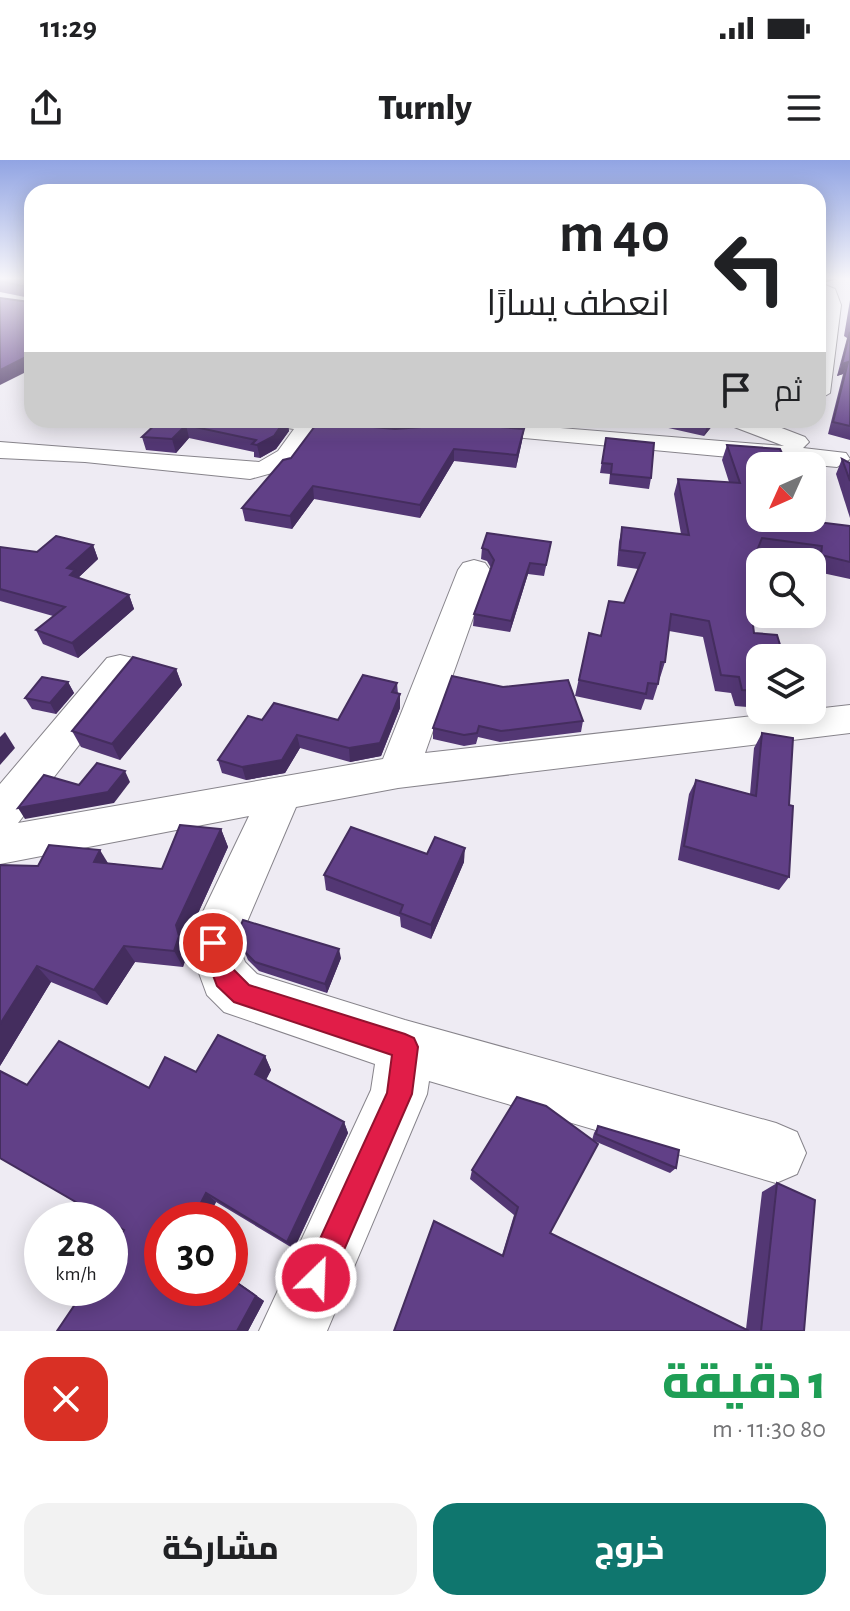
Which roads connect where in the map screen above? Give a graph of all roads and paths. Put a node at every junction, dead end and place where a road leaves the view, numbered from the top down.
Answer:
1 (827, 333) edge
2 (827, 336) junction
3 (850, 340) edge
4 (826, 342) edge
5 (308, 428) edge
6 (371, 428) edge
7 (485, 428) edge
8 (759, 428) edge
9 (811, 428) edge
10 (395, 430) edge
11 (0, 450) edge
12 (837, 458) edge
13 (474, 570) dead end
14 (120, 667) edge
15 (850, 719) edge
16 (398, 772) junction
17 (280, 796) junction
18 (0, 814) edge
19 (0, 845) edge
20 (405, 1047) junction
21 (776, 1153) dead end
22 (293, 1331) edge

1 - 2 street
2 - 3 street
2 - 4 street
5 - 11 street
6 - 10 street
7 - 12 street
8 - 12 street
9 - 12 street
13 - 16 street
14 - 18 street
15 - 16 street
16 - 17 street
17 - 19 street
17 - 20 street
20 - 21 street
20 - 22 street

